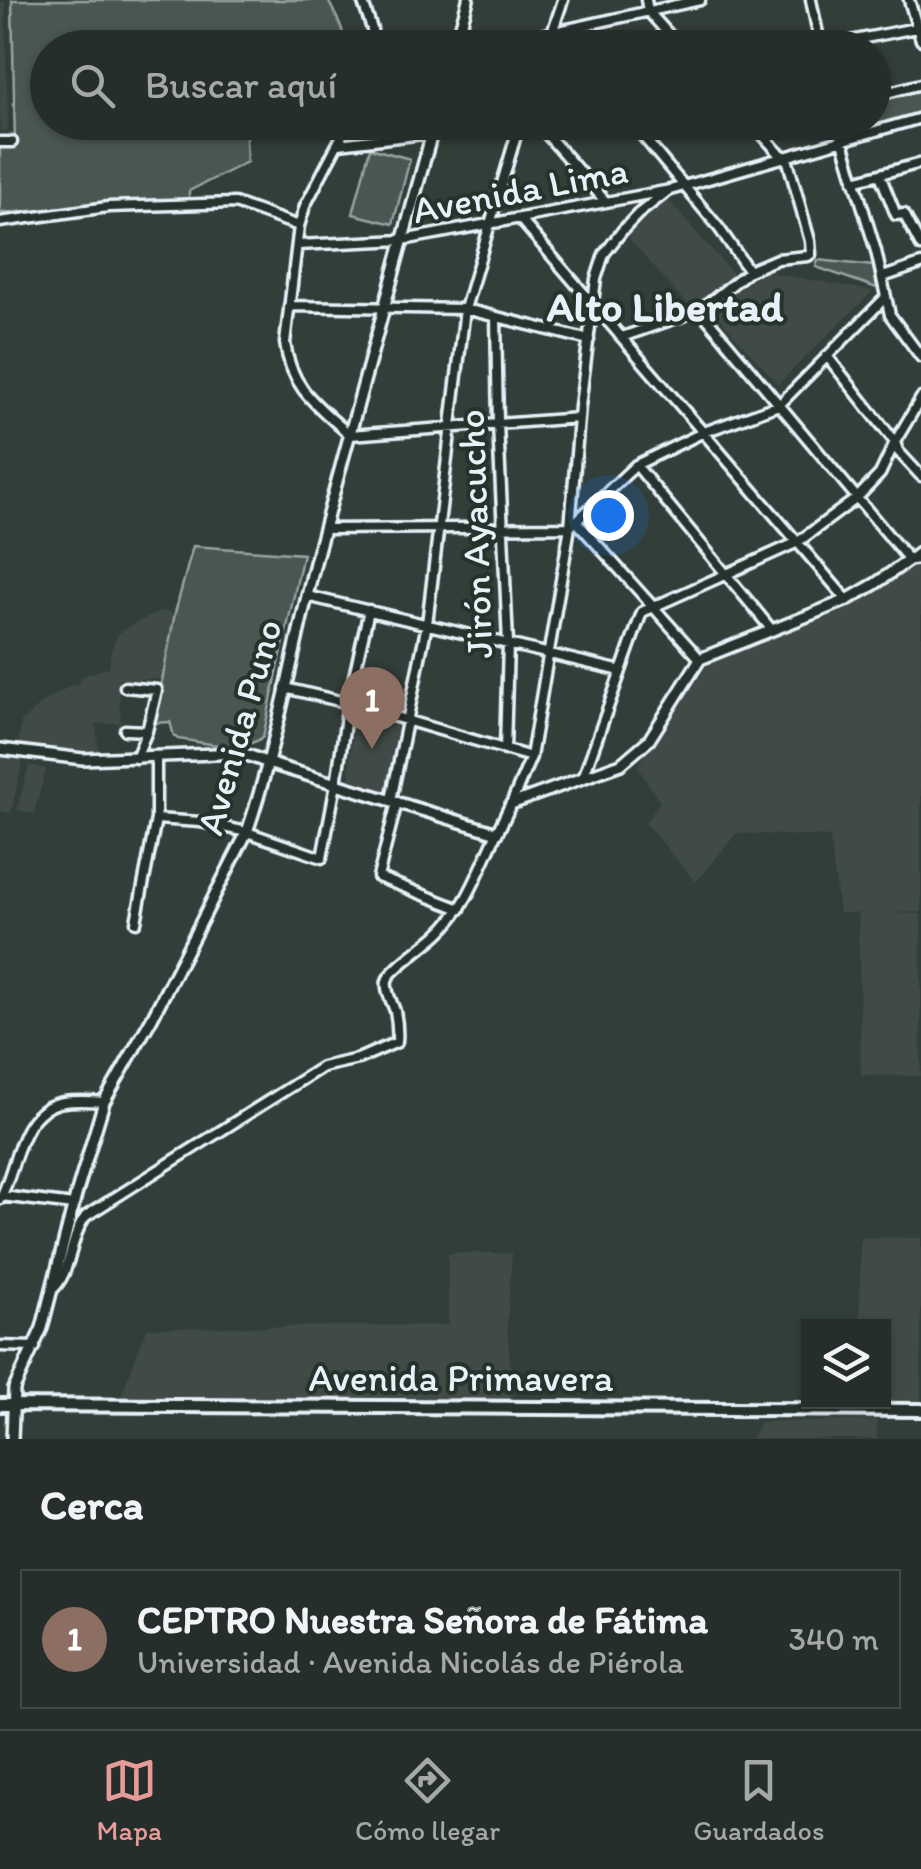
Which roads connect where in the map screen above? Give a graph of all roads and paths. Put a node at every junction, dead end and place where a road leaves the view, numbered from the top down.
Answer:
1 (362, 0) edge
2 (468, 0) edge
3 (564, 0) edge
4 (646, 0) edge
5 (700, 0) edge
6 (811, 0) edge
7 (908, 0) edge
8 (648, 11) junction
9 (919, 27) edge
10 (372, 30) edge
11 (460, 30) edge
12 (554, 30) edge
13 (562, 30) edge
14 (664, 30) edge
15 (815, 30) edge
16 (891, 33) edge
17 (921, 40) edge
18 (921, 84) edge
19 (891, 92) edge
20 (921, 118) edge
21 (891, 127) edge
22 (341, 140) edge
23 (363, 140) edge
24 (431, 140) edge
25 (515, 140) edge
26 (552, 140) edge
27 (647, 140) edge
28 (767, 140) edge
29 (845, 140) edge
30 (842, 141) junction
31 (0, 142) edge
32 (12, 142) dead end
33 (339, 144) junction
34 (788, 158) junction
35 (921, 164) edge
36 (880, 174) junction
37 (854, 181) junction
38 (685, 186) junction
39 (669, 190) junction
40 (606, 202) junction
41 (520, 218) junction
42 (0, 222) edge
43 (490, 224) junction
44 (299, 226) junction
45 (403, 240) junction
46 (298, 245) junction
47 (921, 246) edge
48 (921, 264) edge
49 (749, 271) junction
50 (883, 277) junction
51 (886, 297) junction
52 (592, 303) junction
53 (289, 306) junction
54 (384, 308) junction
55 (465, 309) junction
56 (700, 310) junction
57 (496, 317) junction
58 (622, 337) junction
59 (921, 338) edge
60 (589, 340) junction
61 (912, 346) junction
62 (827, 356) junction
63 (921, 356) edge
64 (921, 398) edge
65 (779, 405) junction
66 (579, 418) junction
67 (498, 424) junction
68 (450, 428) junction
69 (704, 432) junction
70 (350, 435) junction
71 (896, 442) junction
72 (636, 465) junction
73 (921, 476) edge
74 (857, 498) junction
75 (572, 521) junction
76 (502, 527) junction
77 (324, 528) junction
78 (438, 528) junction
79 (798, 542) junction
80 (921, 555) edge
81 (909, 560) junction
82 (726, 574) junction
83 (307, 596) junction
84 (847, 600) junction
85 (653, 606) junction
86 (369, 610) junction
87 (427, 624) junction
88 (772, 630) junction
89 (508, 644) junction
90 (549, 653) junction
91 (700, 659) junction
92 (620, 671) junction
93 (125, 687) dead end
94 (285, 688) junction
95 (348, 703) junction
96 (407, 720) junction
97 (125, 730) dead end
98 (147, 731) junction
99 (0, 749) edge
100 (505, 750) junction
101 (156, 756) junction
102 (530, 757) junction
103 (136, 758) junction
104 (268, 762) junction
105 (583, 778) junction
106 (336, 784) junction
107 (394, 801) junction
108 (511, 804) junction
109 (156, 819) junction
110 (247, 832) junction
111 (496, 834) junction
112 (460, 908) junction
113 (136, 922) dead end
114 (104, 1102) junction
115 (1, 1197) edge
116 (73, 1206) junction
117 (52, 1290) junction
118 (0, 1346) edge
119 (35, 1347) junction
120 (6, 1405) edge
121 (921, 1410) edge
122 (12, 1439) edge

1 - 10 street
2 - 11 street
3 - 12 street
4 - 8 street
5 - 8 street
6 - 15 street
7 - 9 street
8 - 13 street
8 - 14 street
9 - 16 street
9 - 17 street
18 - 19 street
20 - 21 street, Avenida Lima
22 - 33 street
23 - 33 street
24 - 45 street, Avenida Puno
25 - 43 street
26 - 40 street
27 - 38 street
28 - 34 street
29 - 30 street, Avenida Lima
30 - 34 street, Avenida Lima
30 - 37 street
31 - 32 street
33 - 44 street
34 - 38 street, Avenida Lima
34 - 49 street
35 - 36 street
36 - 37 street
36 - 47 street
37 - 50 street
38 - 39 street, Avenida Lima
38 - 49 street
39 - 40 street, Avenida Lima
39 - 52 street
40 - 41 street, Avenida Lima
41 - 43 street, Avenida Lima
41 - 52 street
42 - 44 street
43 - 45 street, Avenida Lima
43 - 55 street
44 - 46 street
45 - 46 street, Avenida Lima
45 - 54 street, Avenida Puno
46 - 53 street
48 - 50 street
49 - 56 street
50 - 51 street
51 - 61 street
51 - 62 street
52 - 58 street
52 - 60 street
53 - 54 street
53 - 70 street
54 - 55 street
54 - 70 street, Avenida Puno
55 - 57 street
55 - 68 street
56 - 58 street
56 - 65 street
57 - 60 street
57 - 67 street, Jirón Ayacucho
58 - 69 street
59 - 61 street
60 - 66 street
61 - 63 street
62 - 65 street
62 - 71 street
64 - 71 street
65 - 69 street
65 - 74 street
66 - 67 street
66 - 75 street
67 - 68 street
67 - 76 street, Jirón Ayacucho
68 - 70 street
68 - 78 street
69 - 72 street
69 - 79 street
70 - 77 street, Avenida Puno
71 - 73 street
71 - 74 street
72 - 75 street
72 - 82 street
74 - 79 street
74 - 81 street
75 - 76 street
75 - 85 street
75 - 90 street
76 - 78 street
76 - 89 street, Jirón Ayacucho
77 - 78 street
77 - 83 street, Avenida Puno
78 - 87 street
79 - 82 street
79 - 84 street
80 - 81 street
81 - 84 street
82 - 85 street
82 - 88 street
83 - 86 street
83 - 94 street, Avenida Puno
84 - 88 street
85 - 91 street
85 - 92 street
86 - 87 street
86 - 95 street
87 - 89 street
87 - 96 street
88 - 91 street
89 - 90 street
89 - 100 street, Jirón Ayacucho
90 - 92 street
90 - 102 street
91 - 105 street
92 - 105 street
93 - 98 street
94 - 95 street
94 - 104 street, Avenida Puno
95 - 96 street
95 - 106 street
96 - 100 street
96 - 107 street
97 - 98 street
98 - 103 street
99 - 103 street
100 - 102 street
101 - 103 street
101 - 104 street
101 - 109 street
102 - 108 street
104 - 106 street
104 - 110 street, Avenida Puno
105 - 108 street
106 - 107 street
106 - 110 street
107 - 111 street
107 - 112 street
108 - 111 street
109 - 110 street
109 - 113 street
110 - 114 street, Avenida Puno
111 - 112 street
112 - 117 street
114 - 115 street
114 - 116 street, Avenida Puno
115 - 116 street
116 - 117 street, Avenida Puno
117 - 119 street, Avenida Puno
118 - 119 street
119 - 120 street, Avenida Puno
120 - 121 main road, Avenida Primavera
120 - 122 street, Avenida Puno

